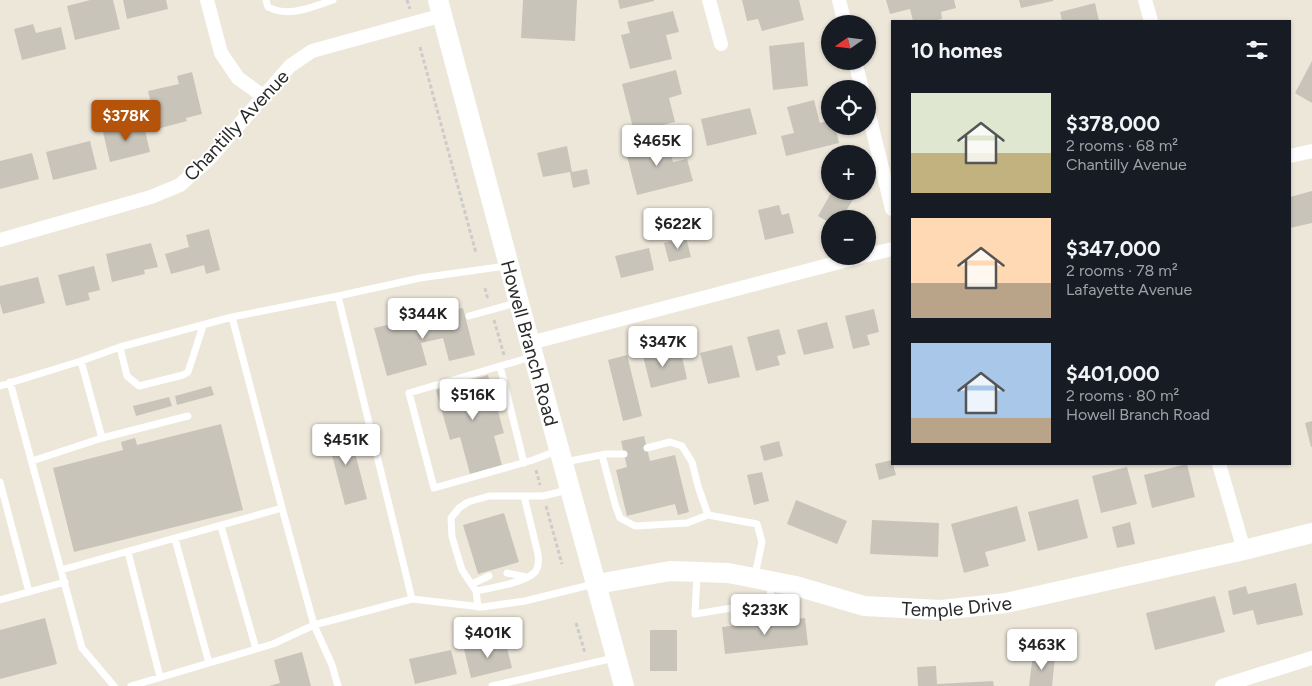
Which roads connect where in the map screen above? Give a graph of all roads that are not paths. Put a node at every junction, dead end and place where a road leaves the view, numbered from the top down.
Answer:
1 (207, 0) edge
2 (266, 0) edge
3 (333, 0) edge
4 (709, 0) edge
5 (839, 0) edge
6 (1145, 0) edge
7 (440, 8) edge
8 (843, 15) edge
9 (1151, 20) edge
10 (721, 44) dead end
11 (263, 96) junction
12 (874, 135) edge
13 (1312, 150) edge
14 (1291, 156) edge
15 (891, 205) edge
16 (0, 240) edge
17 (891, 249) edge
18 (876, 253) edge
19 (509, 265) junction
20 (831, 265) edge
21 (338, 296) junction
22 (519, 302) junction
23 (469, 316) dead end
24 (232, 317) junction
25 (203, 326) junction
26 (120, 347) junction
27 (532, 349) junction
28 (82, 361) junction
29 (500, 366) junction
30 (10, 382) junction
31 (0, 386) edge
32 (188, 416) dead end
33 (102, 438) junction
34 (647, 448) dead end
35 (624, 454) dead end
36 (602, 455) junction
37 (562, 456) junction
38 (32, 461) junction
39 (524, 463) junction
40 (1219, 465) edge
41 (0, 482) edge
42 (571, 489) junction
43 (524, 496) junction
44 (282, 508) junction
45 (708, 515) junction
46 (221, 526) junction
47 (1312, 533) edge
48 (175, 539) junction
49 (1244, 550) junction
50 (128, 552) junction
51 (61, 570) junction
52 (698, 571) junction
53 (508, 573) dead end
54 (489, 576) dead end
55 (527, 577) junction
56 (763, 580) junction
57 (64, 582) junction
58 (472, 584) junction
59 (597, 584) junction
60 (476, 591) junction
61 (29, 592) junction
62 (412, 599) junction
63 (0, 600) edge
64 (478, 607) junction
65 (314, 625) junction
66 (256, 649) junction
67 (617, 657) junction
68 (1312, 658) edge
69 (209, 663) junction
70 (160, 677) junction
71 (114, 686) edge
72 (131, 686) edge
73 (338, 686) edge
74 (492, 686) edge
75 (624, 686) edge
76 (1222, 686) edge

1 - 11 street
2 - 3 lane
4 - 10 street
5 - 8 street
6 - 9 street
7 - 11 street, Chantilly Avenue
7 - 19 street, Howell Branch Road
11 - 16 street, Chantilly Avenue
12 - 15 street
13 - 14 street
17 - 18 street
19 - 21 lane
19 - 22 street, Howell Branch Road
20 - 27 street
21 - 24 lane
21 - 62 lane
22 - 23 lane
22 - 27 street, Howell Branch Road
24 - 25 lane
24 - 44 lane
25 - 26 lane
25 - 26 lane
26 - 28 lane
27 - 29 lane
27 - 37 street, Howell Branch Road
28 - 30 lane
28 - 33 lane
29 - 39 lane
29 - 39 lane
30 - 31 lane
30 - 38 lane
32 - 33 lane
33 - 38 lane
34 - 45 lane
35 - 36 lane
36 - 37 lane
36 - 45 lane
37 - 39 lane
37 - 42 street, Howell Branch Road
38 - 51 lane
40 - 49 street
41 - 61 lane
42 - 43 lane
42 - 59 street, Howell Branch Road
43 - 55 lane
43 - 58 lane
44 - 46 lane
44 - 65 lane
45 - 56 lane
46 - 48 lane
46 - 66 lane
47 - 49 street, Temple Drive
48 - 50 lane
48 - 69 lane
49 - 56 street, Temple Drive
50 - 51 lane
50 - 70 lane
51 - 57 lane
52 - 56 street, Temple Drive
52 - 56 lane
52 - 59 street, Temple Drive
53 - 55 lane
54 - 58 lane
55 - 60 lane
57 - 61 lane
57 - 71 lane
58 - 60 lane
59 - 64 lane
59 - 67 street, Howell Branch Road
60 - 64 lane
61 - 63 lane
62 - 64 lane
62 - 65 lane
65 - 66 lane
65 - 73 lane
66 - 69 lane
67 - 74 lane
67 - 75 street, Howell Branch Road
68 - 76 street
69 - 70 lane
70 - 72 lane

